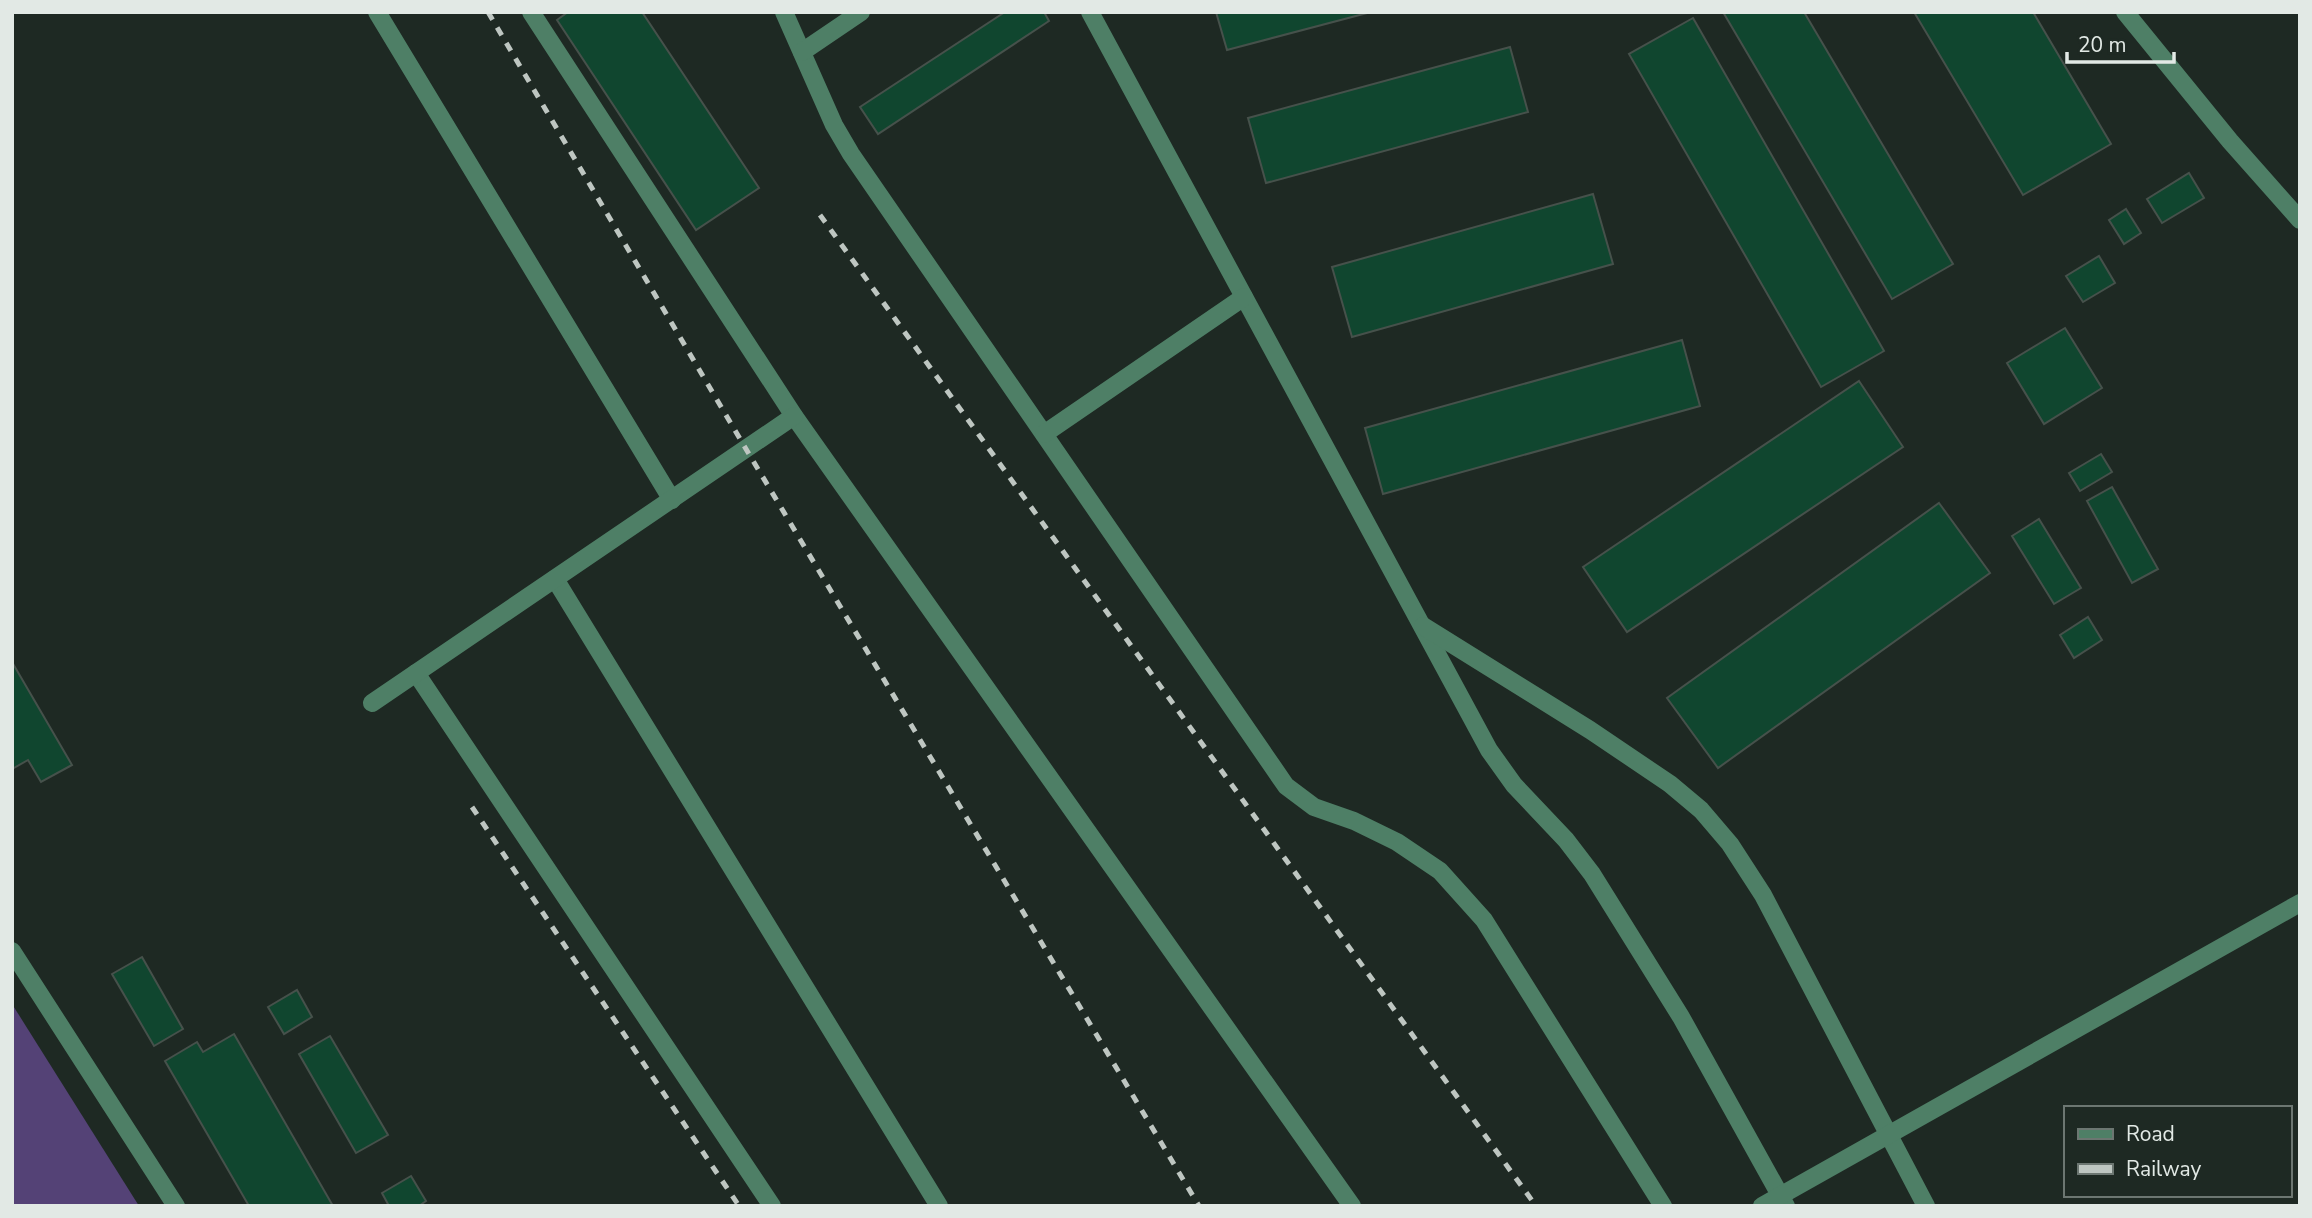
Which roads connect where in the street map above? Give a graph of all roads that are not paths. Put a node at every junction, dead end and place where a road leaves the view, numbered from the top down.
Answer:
1 (377, 12) edge
2 (531, 12) edge
3 (784, 12) edge
4 (861, 12) edge
5 (1090, 12) edge
6 (2125, 12) edge
7 (802, 51) junction
8 (2300, 220) edge
9 (1244, 297) junction
10 (794, 416) junction
11 (1044, 434) junction
12 (672, 500) junction
13 (555, 579) junction
14 (1420, 624) junction
15 (416, 673) junction
16 (372, 704) dead end
17 (2300, 903) edge
18 (12, 951) edge
19 (1889, 1134) junction
20 (1783, 1201) edge
21 (176, 1206) edge
22 (772, 1206) edge
23 (939, 1206) edge
24 (1352, 1206) edge
25 (1663, 1206) edge
26 (1762, 1206) edge
27 (1926, 1206) edge

1 - 12 street
2 - 10 street
3 - 7 street
4 - 7 street
5 - 9 street
6 - 8 street
7 - 11 street
9 - 11 street
9 - 14 street
10 - 12 street
10 - 24 street
11 - 25 street
12 - 13 street
13 - 15 street
13 - 23 street
14 - 19 street
14 - 20 street
15 - 16 street
15 - 22 street
17 - 19 street
18 - 21 street
19 - 20 street
19 - 27 street
20 - 26 street

